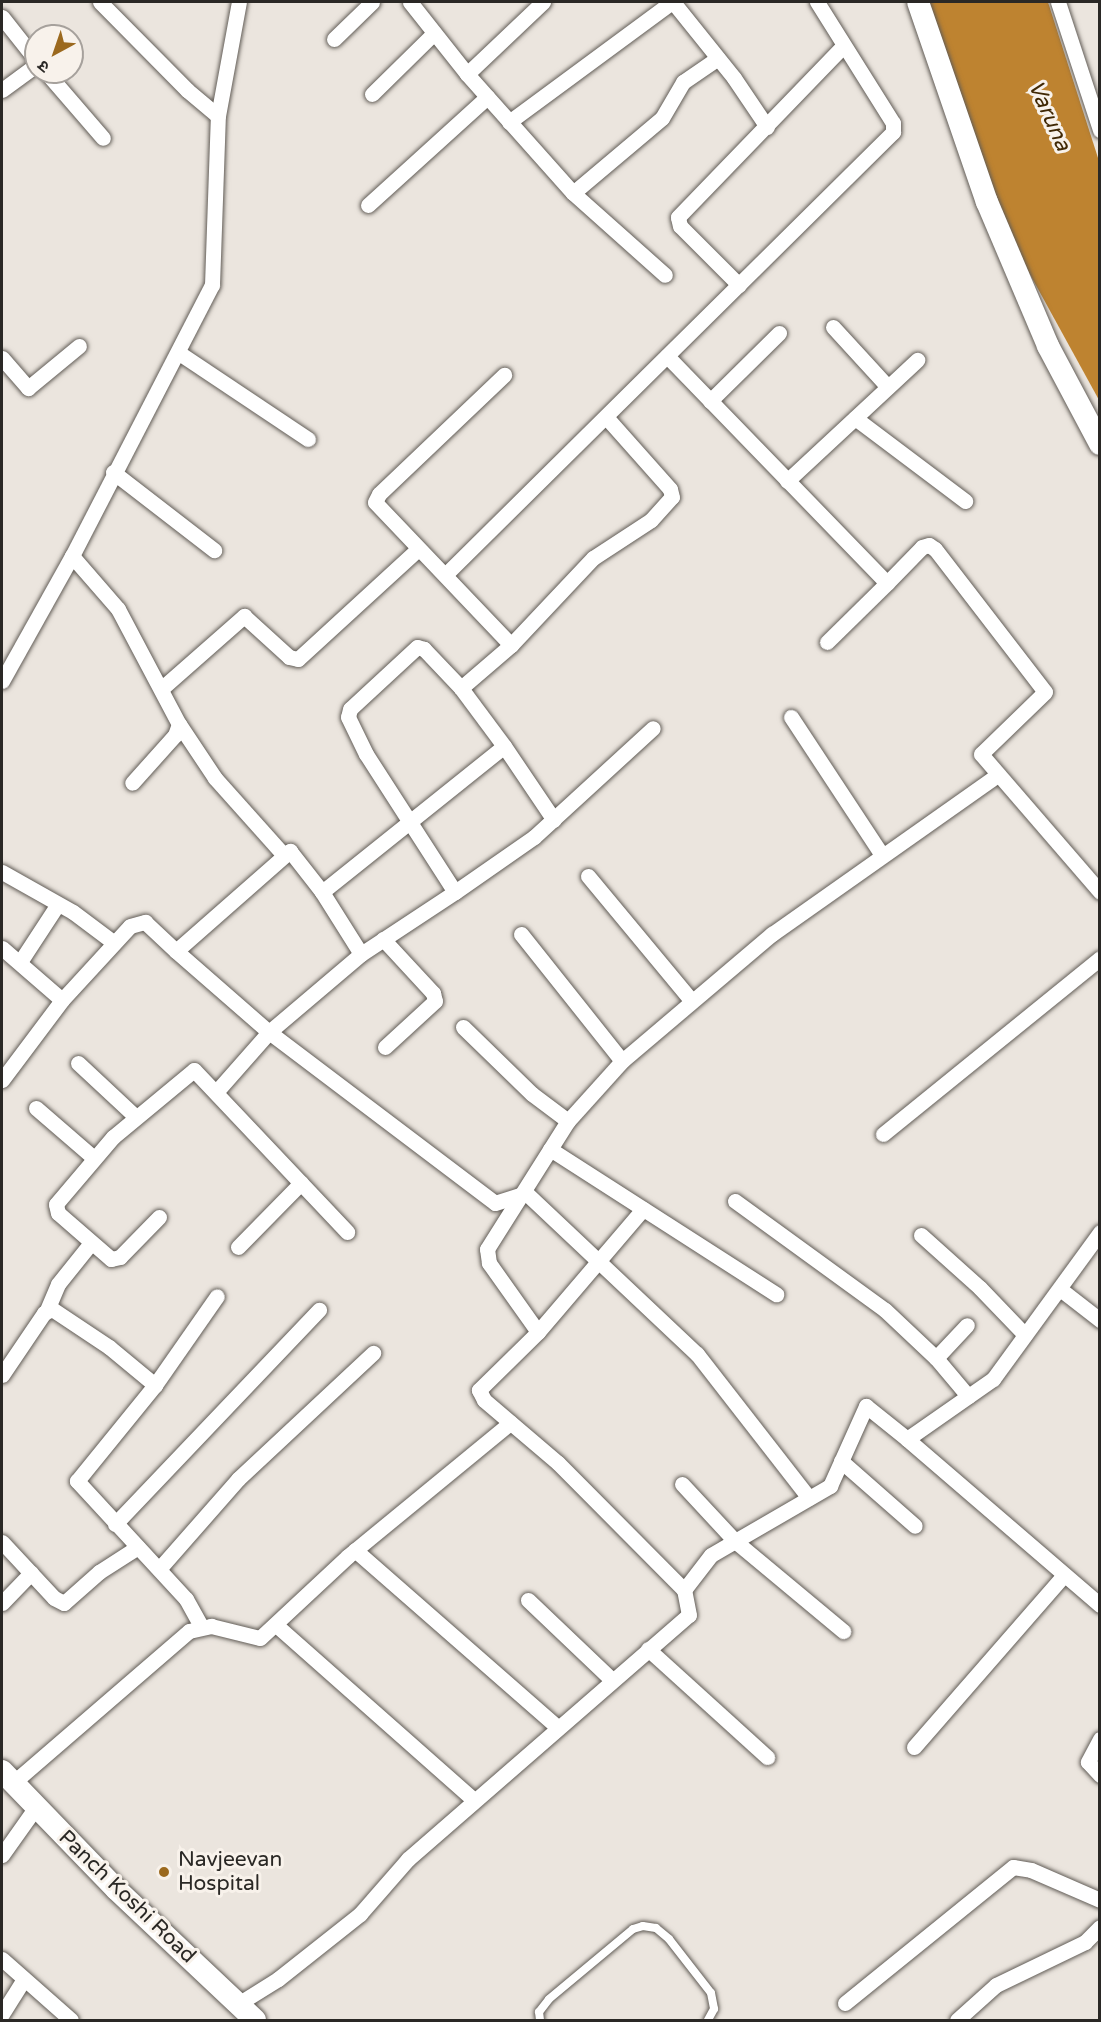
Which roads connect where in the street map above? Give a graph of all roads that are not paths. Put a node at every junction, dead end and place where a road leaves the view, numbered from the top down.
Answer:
1 (100, 2) edge
2 (239, 2) edge
3 (372, 2) edge
4 (410, 2) edge
5 (543, 2) edge
6 (673, 2) edge
7 (817, 2) edge
8 (918, 2) edge
9 (1058, 2) edge
10 (2, 17) edge
11 (434, 33) junction
12 (334, 39) dead end
13 (24, 45) edge
14 (842, 47) junction
15 (718, 58) junction
16 (24, 74) edge
17 (467, 74) junction
18 (56, 84) edge
19 (2, 90) edge
20 (372, 94) dead end
21 (487, 97) junction
22 (218, 116) junction
23 (509, 122) junction
24 (767, 127) junction
25 (1100, 130) edge
26 (103, 138) dead end
27 (573, 193) junction
28 (368, 205) dead end
29 (665, 275) dead end
30 (739, 285) junction
31 (833, 327) dead end
32 (779, 333) dead end
33 (79, 346) dead end
34 (179, 353) junction
35 (667, 356) junction
36 (2, 358) edge
37 (917, 360) dead end
38 (504, 375) dead end
39 (888, 387) junction
40 (710, 401) junction
41 (606, 417) junction
42 (855, 418) junction
43 (308, 439) dead end
44 (1100, 444) edge
45 (113, 472) junction
46 (787, 481) junction
47 (965, 501) dead end
48 (418, 549) junction
49 (214, 550) dead end
50 (72, 556) junction
51 (446, 574) junction
52 (887, 584) junction
53 (826, 642) dead end
54 (511, 645) junction
55 (2, 681) edge
56 (461, 688) junction
57 (161, 689) junction
58 (791, 717) dead end
59 (178, 724) junction
60 (653, 728) dead end
61 (504, 746) junction
62 (997, 775) junction
63 (132, 783) dead end
64 (554, 820) junction
65 (410, 824) junction
66 (283, 854) junction
67 (882, 855) junction
68 (2, 872) edge
69 (588, 876) dead end
70 (322, 891) junction
71 (455, 892) junction
72 (1100, 892) edge
73 (58, 904) junction
74 (521, 934) dead end
75 (383, 939) junction
76 (113, 942) junction
77 (2, 948) edge
78 (176, 951) junction
79 (361, 954) junction
80 (1100, 958) edge
81 (20, 962) junction
82 (62, 1000) junction
83 (691, 1000) junction
84 (463, 1027) dead end
85 (268, 1032) junction
86 (385, 1047) dead end
87 (8, 1059) edge
88 (622, 1061) junction
89 (78, 1064) dead end
90 (2, 1080) edge
91 (217, 1091) junction
92 (36, 1108) dead end
93 (136, 1117) junction
94 (568, 1121) junction
95 (884, 1134) dead end
96 (550, 1149) junction
97 (94, 1158) junction
98 (301, 1183) junction
99 (525, 1192) junction
100 (735, 1201) dead end
101 (643, 1209) junction
102 (159, 1217) dead end
103 (347, 1232) dead end
104 (1100, 1232) edge
105 (921, 1235) dead end
106 (90, 1244) junction
107 (238, 1247) dead end
108 (597, 1261) junction
109 (1060, 1289) junction
110 (776, 1294) dead end
111 (217, 1296) dead end
112 (48, 1310) junction
113 (319, 1310) dead end
114 (1100, 1320) edge
115 (967, 1325) dead end
116 (538, 1332) junction
117 (1025, 1335) junction
118 (373, 1353) dead end
119 (936, 1358) junction
120 (2, 1375) edge
121 (155, 1385) junction
122 (968, 1396) junction
123 (510, 1422) junction
124 (907, 1439) junction
125 (841, 1461) junction
126 (682, 1484) dead end
127 (809, 1498) junction
128 (115, 1524) junction
129 (915, 1527) dead end
130 (735, 1541) junction
131 (2, 1542) edge
132 (138, 1547) junction
133 (356, 1550) junction
134 (159, 1569) junction
135 (31, 1574) junction
136 (1064, 1575) junction
137 (684, 1590) junction
138 (528, 1600) dead end
139 (2, 1603) edge
140 (1100, 1605) edge
141 (276, 1625) junction
142 (201, 1626) junction
143 (843, 1631) dead end
144 (648, 1649) junction
145 (612, 1680) junction
146 (557, 1727) junction
147 (1100, 1739) edge
148 (914, 1747) dead end
149 (767, 1757) dead end
150 (1100, 1775) edge
151 (8, 1777) edge
152 (474, 1800) junction
153 (36, 1807) junction
154 (2, 1855) edge
155 (1100, 1900) edge
156 (1100, 1927) edge
157 (2, 1959) edge
158 (24, 1979) junction
159 (845, 2003) dead end
160 (238, 2004) junction
161 (2, 2014) edge
162 (71, 2020) edge
163 (255, 2020) edge
164 (540, 2020) edge
165 (708, 2020) edge
166 (957, 2020) edge

1 - 22 street
2 - 22 street
3 - 12 street
4 - 11 street
5 - 17 street
6 - 15 street
6 - 23 street
7 - 14 street
8 - 44 street
9 - 25 street
10 - 13 street
11 - 17 street
11 - 20 street
14 - 24 street
14 - 30 street
15 - 24 street
15 - 27 street
16 - 19 street
17 - 21 street
18 - 26 street
21 - 23 street
21 - 28 street
22 - 34 street
23 - 27 street
24 - 30 street
27 - 29 street
30 - 35 street
31 - 39 street
32 - 40 street
33 - 36 street
34 - 43 street
34 - 45 street
35 - 40 street
35 - 41 street
37 - 39 street
38 - 48 street
39 - 42 street
40 - 46 street
41 - 51 street
41 - 54 street
42 - 46 street
42 - 47 street
45 - 49 street
45 - 50 street
46 - 52 street
48 - 51 street
48 - 57 street
50 - 55 street
50 - 57 street
51 - 54 street
52 - 53 street
52 - 62 street
54 - 56 street
56 - 61 street
56 - 65 street
57 - 59 street
58 - 67 street
59 - 63 street
59 - 66 street
60 - 64 street
61 - 64 street
61 - 65 street
62 - 67 street
62 - 72 street
64 - 71 street
65 - 70 street
65 - 71 street
66 - 70 street
66 - 78 street
67 - 83 street
68 - 73 street
69 - 83 street
70 - 79 street
71 - 75 street
73 - 76 street
73 - 81 street
74 - 88 street
75 - 79 street
75 - 86 street
76 - 78 street
76 - 82 street
77 - 81 street
78 - 85 street
79 - 85 street
80 - 95 street
81 - 82 street
82 - 87 street
83 - 88 street
84 - 94 street
85 - 91 street
85 - 99 street
87 - 90 street
88 - 94 street
89 - 93 street
91 - 93 street
91 - 98 street
92 - 97 street
93 - 97 street
94 - 96 street
96 - 99 street
96 - 101 street
97 - 106 street
98 - 103 street
98 - 107 street
99 - 108 street
99 - 116 street
100 - 119 street
101 - 108 street
101 - 110 street
102 - 106 street
104 - 109 street
105 - 117 street
106 - 112 street
108 - 116 street
108 - 127 street
109 - 114 street
109 - 117 street
111 - 121 street
112 - 120 street
112 - 121 street
113 - 128 street
115 - 119 street
116 - 123 street
117 - 122 street
118 - 134 street
119 - 122 street
121 - 128 street
122 - 124 street
123 - 133 street
123 - 137 street
124 - 125 street
124 - 136 street
125 - 127 street
125 - 129 street
126 - 130 street
127 - 130 street
128 - 132 street
130 - 137 street
130 - 143 street
131 - 135 street
132 - 134 street
132 - 135 street
133 - 141 street
133 - 146 street
134 - 142 street
135 - 139 street
136 - 140 street
136 - 148 street
137 - 144 street
138 - 145 street
141 - 142 street
141 - 152 street
142 - 151 street
144 - 145 street
144 - 149 street
145 - 146 street
146 - 152 street
147 - 150 street
151 - 153 street, Panch Koshi Road
152 - 160 street
153 - 154 street
153 - 160 street, Panch Koshi Road
155 - 159 street
156 - 166 street
157 - 158 street
158 - 161 street
158 - 162 street
160 - 163 street, Panch Koshi Road
164 - 165 lane

